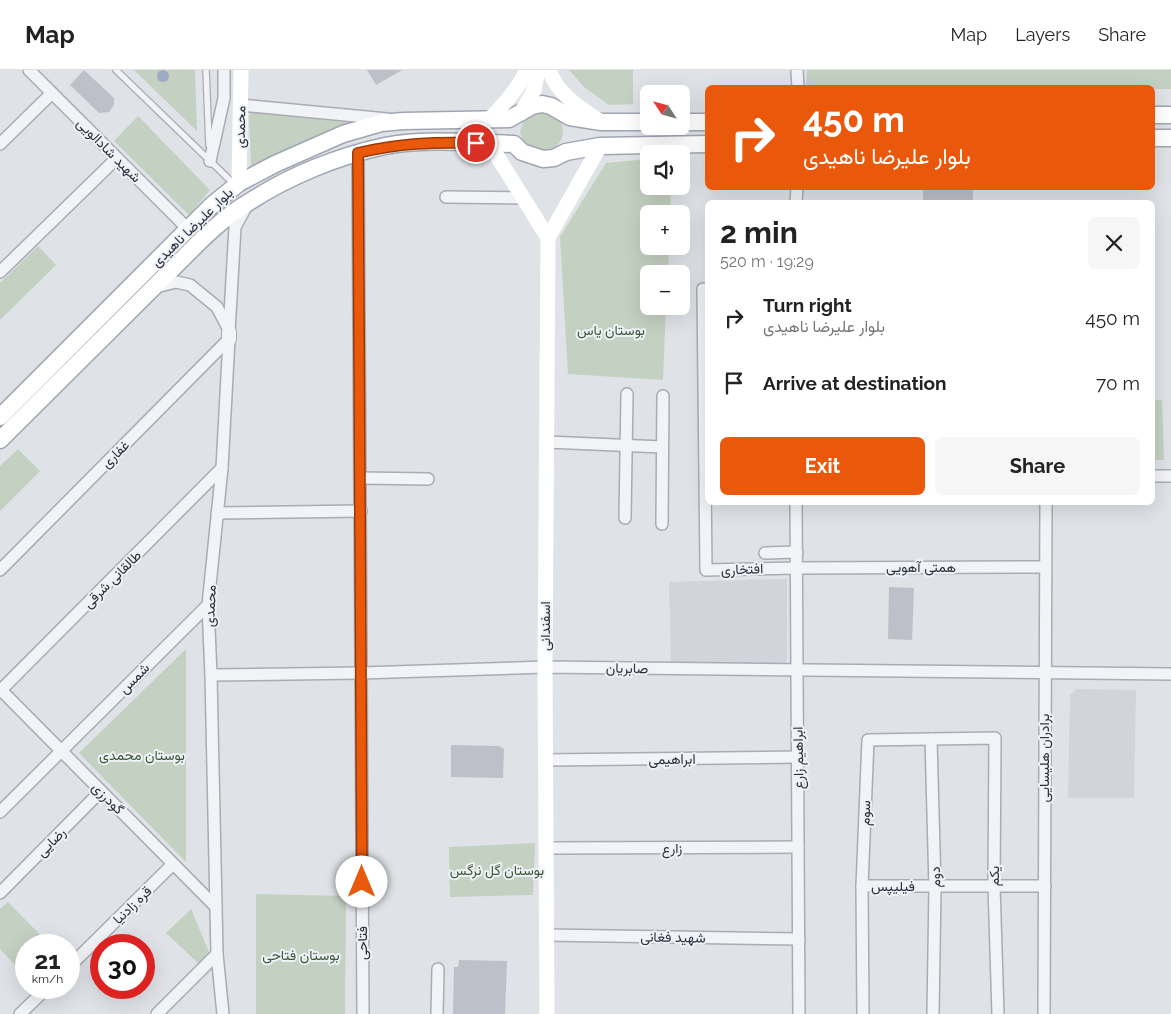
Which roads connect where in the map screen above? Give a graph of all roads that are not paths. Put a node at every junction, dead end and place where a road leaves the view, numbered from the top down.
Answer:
1 (29, 70) edge
2 (116, 70) edge
3 (206, 70) edge
4 (224, 70) edge
5 (241, 70) edge
6 (527, 70) edge
7 (538, 70) edge
8 (549, 70) edge
9 (797, 70) edge
10 (798, 85) edge
11 (52, 93) junction
12 (241, 105) junction
13 (520, 113) junction
14 (1155, 115) edge
15 (1171, 115) edge
16 (403, 120) junction
17 (489, 120) junction
18 (601, 122) junction
19 (640, 122) edge
20 (690, 122) edge
21 (705, 122) edge
22 (344, 134) junction
23 (1155, 138) edge
24 (1171, 138) edge
25 (0, 144) edge
26 (489, 144) junction
27 (705, 144) edge
28 (600, 146) junction
29 (307, 150) junction
30 (353, 155) junction
31 (116, 158) junction
32 (210, 161) junction
33 (314, 170) junction
34 (238, 184) junction
35 (446, 197) dead end
36 (523, 198) junction
37 (248, 202) junction
38 (188, 229) junction
39 (548, 238) junction
40 (0, 272) edge
41 (154, 287) junction
42 (703, 289) dead end
43 (229, 335) junction
44 (705, 342) edge
45 (627, 394) dead end
46 (663, 396) dead end
47 (0, 417) edge
48 (0, 440) edge
49 (547, 442) junction
50 (626, 446) junction
51 (662, 447) junction
52 (222, 468) junction
53 (1155, 476) edge
54 (1171, 476) edge
55 (360, 478) junction
56 (428, 479) dead end
57 (706, 505) edge
58 (796, 505) edge
59 (1046, 505) edge
60 (361, 511) junction
61 (217, 513) junction
62 (625, 518) dead end
63 (662, 524) dead end
64 (766, 552) dead end
65 (797, 552) junction
66 (1045, 567) junction
67 (797, 568) junction
68 (0, 570) edge
69 (208, 606) junction
70 (545, 667) junction
71 (797, 670) junction
72 (1044, 673) junction
73 (361, 674) junction
74 (1171, 674) edge
75 (211, 675) junction
76 (0, 690) edge
77 (995, 738) joint
78 (931, 739) junction
79 (61, 750) junction
80 (798, 757) junction
81 (546, 760) junction
82 (101, 791) junction
83 (0, 812) edge
84 (546, 848) junction
85 (798, 848) junction
86 (173, 864) junction
87 (862, 886) junction
88 (935, 886) junction
89 (994, 886) junction
90 (1045, 886) junction
91 (0, 893) edge
92 (216, 908) junction
93 (547, 935) junction
94 (799, 939) junction
95 (217, 954) junction
96 (80, 956) edge
97 (438, 969) dead end
98 (36, 999) edge
99 (20, 1014) edge
100 (157, 1014) edge
101 (222, 1014) edge
102 (363, 1014) edge
103 (437, 1014) edge
104 (547, 1014) edge
105 (799, 1014) edge
106 (863, 1014) edge
107 (933, 1014) edge
108 (998, 1014) edge
109 (1044, 1014) edge

1 - 11 street, شهید شادالویی
2 - 32 lane
3 - 32 lane
4 - 32 street
5 - 12 main road, محمدی
6 - 17 main road
7 - 13 main road
8 - 18 main road
9 - 10 street
11 - 25 street
11 - 31 street, شهید شادالویی
12 - 16 street
12 - 34 main road, محمدی
13 - 17 main road, بلوار علیرضا ناهیدی
13 - 18 main road, بلوار علیرضا ناهیدی
14 - 15 main road
16 - 17 main road, بلوار علیرضا ناهیدی
16 - 22 main road, بلوار علیرضا ناهیدی
18 - 19 main road
20 - 21 main road
22 - 29 main road, بلوار علیرضا ناهیدی
22 - 30 main road
23 - 24 main road
26 - 28 main road, بلوار علیرضا ناهیدی
26 - 30 main road, بلوار علیرضا ناهیدی
26 - 36 main road
27 - 28 main road
28 - 39 main road
29 - 33 main road
29 - 34 main road, بلوار علیرضا ناهیدی
30 - 33 main road, بلوار علیرضا ناهیدی
30 - 55 street, فتاحی
31 - 38 street, شهید شادالویی
31 - 40 street
32 - 34 lane
33 - 37 main road, بلوار علیرضا ناهیدی
34 - 38 main road, بلوار علیرضا ناهیدی
35 - 36 street
36 - 39 main road
37 - 41 main road, بلوار علیرضا ناهیدی
37 - 43 street, محمدی
38 - 47 main road, بلوار علیرضا ناهیدی
39 - 49 main road, اسفندانی
41 - 43 street
41 - 48 main road, بلوار علیرضا ناهیدی
42 - 44 street, افتخاری
43 - 52 street, محمدی
43 - 68 street, غفاری
45 - 50 street
46 - 51 street
49 - 50 street
49 - 70 main road, اسفندانی
50 - 51 street
50 - 62 street
51 - 63 street
52 - 61 street, محمدی
52 - 76 street, طالقانی شرقی
53 - 54 street
55 - 56 street
55 - 60 street, فتاحی
57 - 67 street, افتخاری
58 - 65 street, ابراهیم زارع
59 - 66 street, برادران هلیسایی
60 - 61 street
60 - 73 street, فتاحی
61 - 69 street, محمدی
64 - 65 street
65 - 67 street, ابراهیم زارع
66 - 67 street, همتی آهویی
66 - 72 street, برادران هلیسایی
67 - 71 street, ابراهیم زارع
69 - 75 street, محمدی
69 - 79 street, شمس
70 - 71 street, صابریان
70 - 73 street, صابریان
70 - 81 main road, اسفندانی
71 - 72 street, صابریان
71 - 80 street, ابراهیم زارع
72 - 74 street, صابریان
72 - 90 street, برادران هلیسایی
73 - 75 street, صابریان
73 - 102 street, فتاحی
75 - 92 street, محمدی
76 - 79 street, گودرزی
77 - 78 street, سوم
77 - 89 street, یکم
78 - 87 street, سوم
78 - 88 street, دوم
79 - 82 street, گودرزی
79 - 83 street, شمس
80 - 81 street, ابراهیمی
80 - 85 street, ابراهیم زارع
81 - 84 main road, اسفندانی
82 - 86 street, گودرزی
82 - 91 street, رضایی
84 - 85 street, زارع
84 - 93 main road, اسفندانی
85 - 94 street, ابراهیم زارع
86 - 92 street, گودرزی
86 - 96 street, قره زادنیا
87 - 88 street, فیلیپس
87 - 106 street, سوم
88 - 89 street, فیلیپس
88 - 107 street, دوم
89 - 90 street, فیلیپس
89 - 108 street, یکم
90 - 109 street, برادران هلیسایی
92 - 95 street, محمدی
93 - 94 street, شهید فغانی
93 - 104 main road, اسفندانی
94 - 105 street, ابراهیم زارع
95 - 100 street
95 - 101 street, محمدی
97 - 103 street
98 - 99 street

